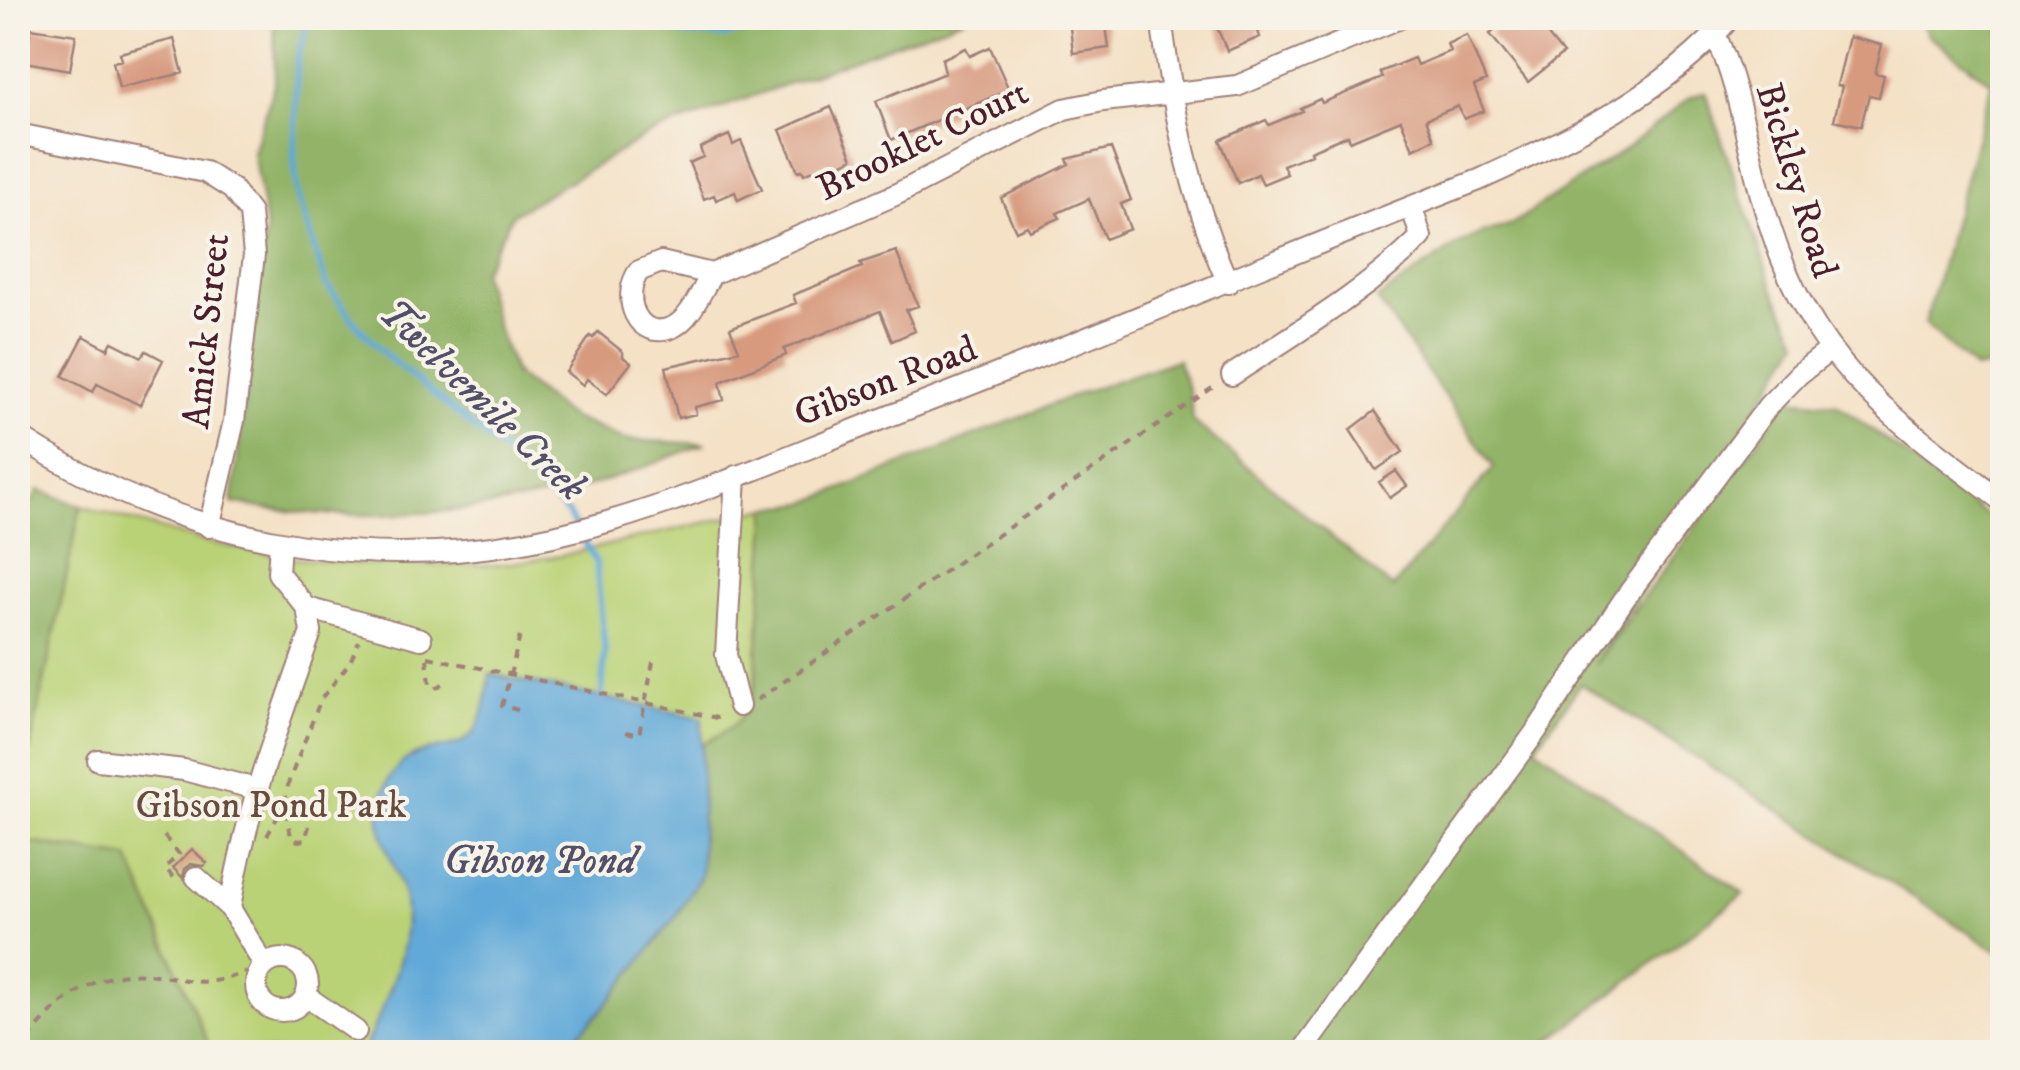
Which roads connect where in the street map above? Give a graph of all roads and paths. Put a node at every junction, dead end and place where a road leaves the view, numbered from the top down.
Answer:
1 (1161, 18) edge
2 (1400, 18) edge
3 (1730, 18) edge
4 (1715, 34) junction
5 (1171, 93) junction
6 (18, 134) edge
7 (1412, 208) junction
8 (712, 274) dead end
9 (1228, 282) junction
10 (1830, 350) junction
11 (1232, 375) joint
12 (18, 436) edge
13 (736, 476) junction
14 (2002, 501) edge
15 (209, 527) junction
16 (280, 543) junction
17 (307, 608) junction
18 (362, 634) dead end
19 (520, 636) dead end
20 (423, 649) junction
21 (653, 662) dead end
22 (510, 673) junction
23 (446, 682) dead end
24 (646, 700) junction
25 (739, 706) junction
26 (518, 710) dead end
27 (626, 732) dead end
28 (98, 760) dead end
29 (256, 790) junction
30 (309, 826) dead end
31 (196, 877) dead end
32 (230, 908) junction
33 (264, 966) junction
34 (306, 996) junction
35 (356, 1031) dead end
36 (20, 1052) edge
37 (1302, 1052) edge

1 - 5 street
2 - 5 street, Brooklet Court
3 - 4 street, Gibson Road
4 - 7 street, Gibson Road
4 - 10 street, Bickley Road
5 - 8 street, Brooklet Court
5 - 9 street
6 - 15 street, Amick Street
7 - 9 street, Gibson Road
7 - 11 street
9 - 13 street, Gibson Road
10 - 14 street, Bickley Road
10 - 37 street
11 - 25 path
12 - 15 street, Gibson Road
13 - 16 street, Gibson Road
13 - 25 street
15 - 16 street, Gibson Road
16 - 17 street
17 - 20 street
17 - 29 street
18 - 30 path
19 - 22 path
20 - 22 path
20 - 23 path
21 - 24 path
22 - 24 path
22 - 26 path
24 - 25 path
24 - 27 path
28 - 29 street
29 - 32 street
31 - 32 street
32 - 33 street
33 - 34 street
33 - 34 street
33 - 36 path
34 - 35 street

